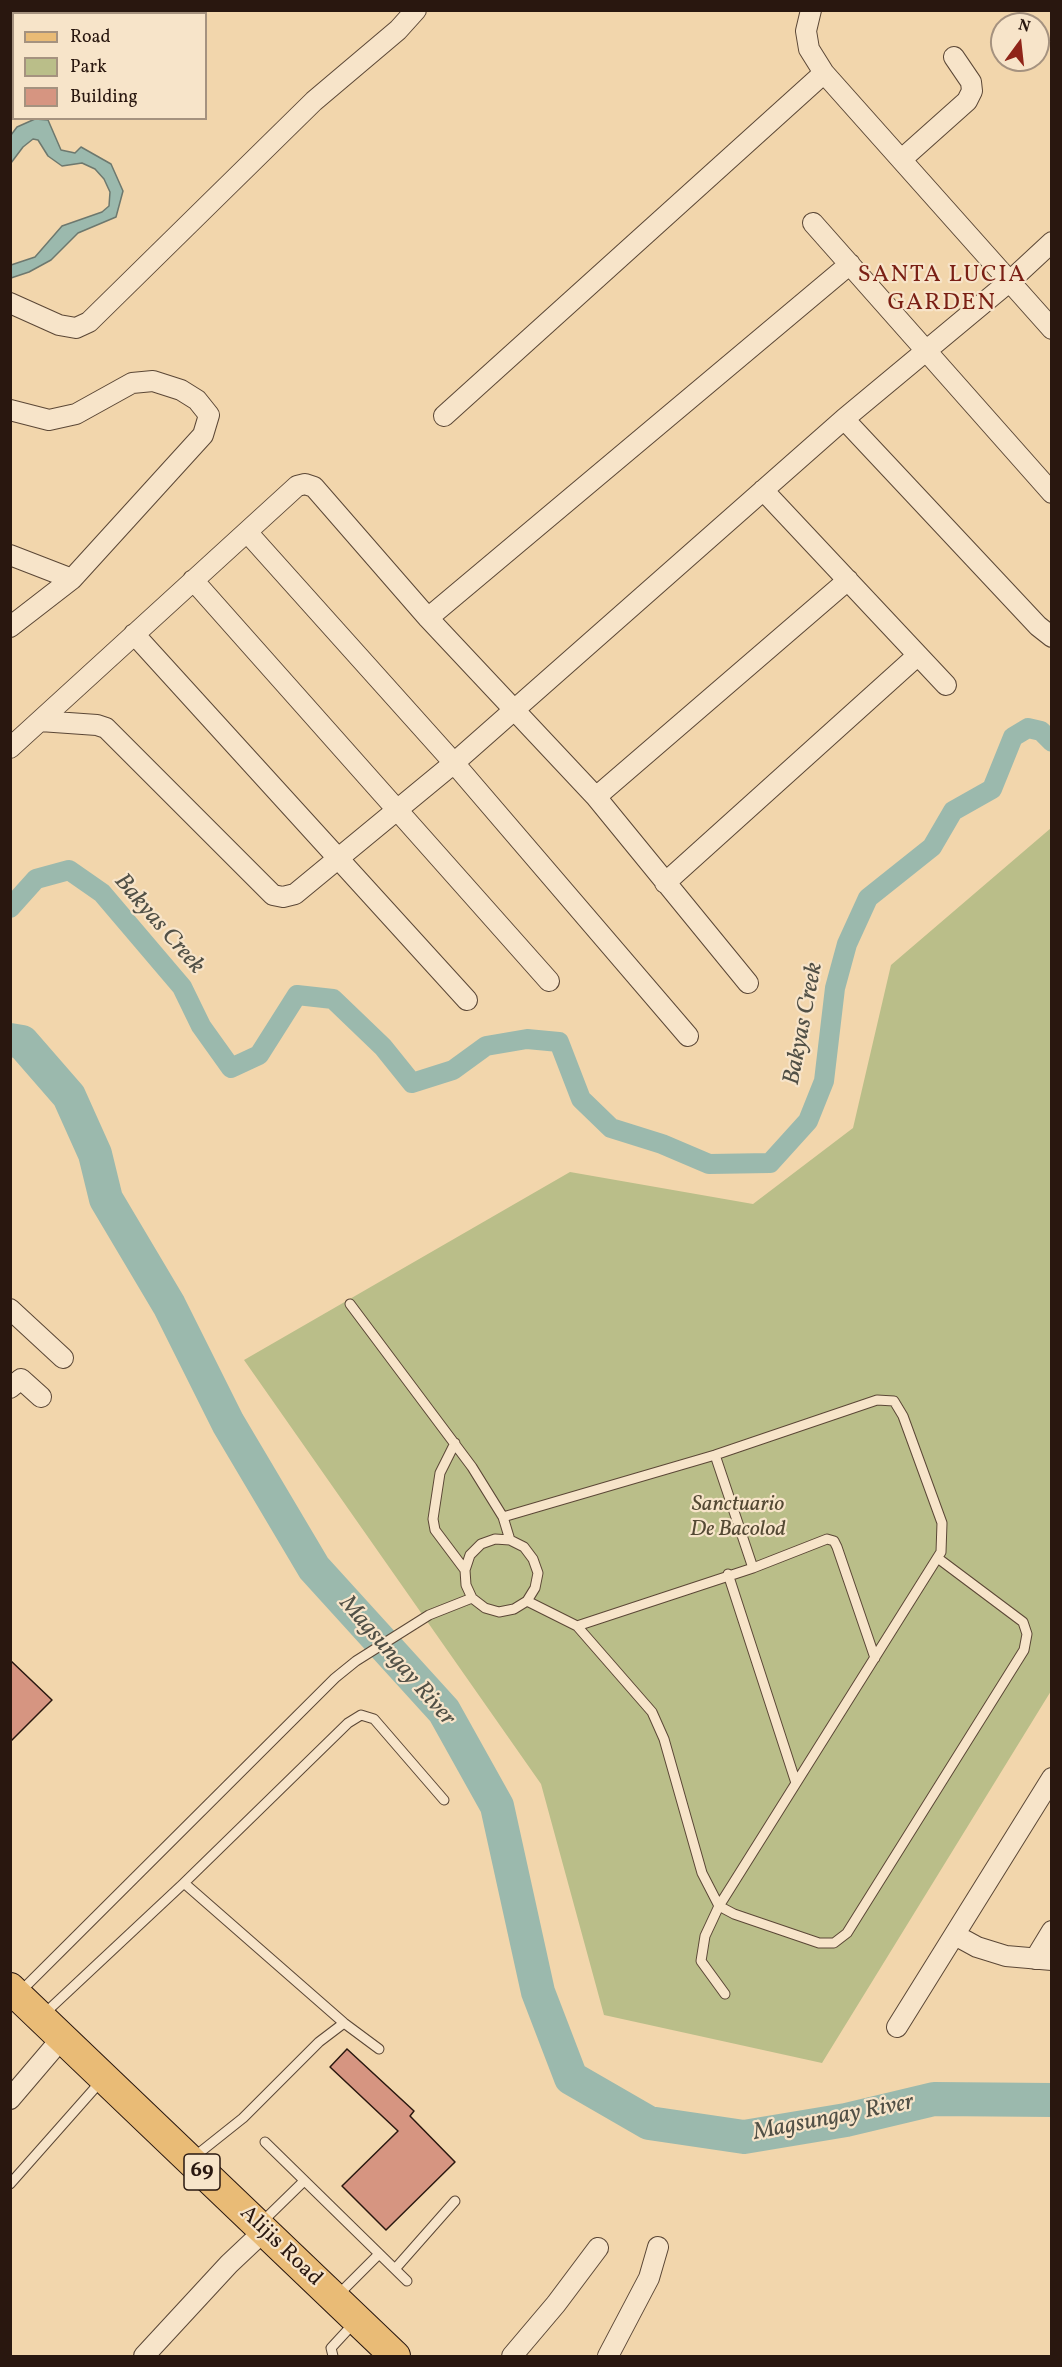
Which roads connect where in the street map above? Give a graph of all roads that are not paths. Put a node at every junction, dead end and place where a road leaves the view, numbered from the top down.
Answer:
1 (416, 10) edge
2 (812, 10) edge
3 (954, 57) dead end
4 (824, 73) junction
5 (902, 159) junction
6 (813, 223) dead end
7 (1052, 242) edge
8 (850, 264) junction
9 (1010, 281) junction
10 (10, 303) edge
11 (1052, 329) edge
12 (924, 350) junction
13 (10, 410) edge
14 (444, 416) dead end
15 (844, 419) junction
16 (763, 490) junction
17 (1052, 493) edge
18 (247, 532) junction
19 (10, 555) edge
20 (72, 579) junction
21 (193, 580) junction
22 (848, 580) junction
23 (428, 618) junction
24 (10, 627) edge
25 (134, 634) junction
26 (1052, 637) edge
27 (917, 656) junction
28 (946, 685) dead end
29 (512, 710) junction
30 (40, 721) junction
31 (10, 748) edge
32 (454, 763) junction
33 (596, 797) junction
34 (396, 812) junction
35 (336, 860) junction
36 (665, 883) junction
37 (549, 981) dead end
38 (748, 983) dead end
39 (467, 1000) dead end
40 (688, 1036) dead end
41 (350, 1304) dead end
42 (10, 1309) edge
43 (63, 1358) dead end
44 (10, 1388) edge
45 (41, 1397) dead end
46 (455, 1443) junction
47 (715, 1455) junction
48 (503, 1517) junction
49 (510, 1540) junction
50 (939, 1559) junction
51 (753, 1568) junction
52 (465, 1570) junction
53 (728, 1574) junction
54 (472, 1598) junction
55 (527, 1601) junction
56 (577, 1626) junction
57 (875, 1659) junction
58 (1052, 1778) edge
59 (796, 1783) junction
60 (444, 1800) dead end
61 (184, 1883) junction
62 (719, 1906) junction
63 (1052, 1931) edge
64 (955, 1935) junction
65 (1043, 1960) edge
66 (14, 1991) edge
67 (725, 1994) dead end
68 (40, 2018) junction
69 (344, 2023) junction
70 (897, 2026) dead end
71 (62, 2038) junction
72 (379, 2049) dead end
73 (104, 2079) junction
74 (10, 2099) edge
75 (265, 2142) dead end
76 (190, 2161) junction
77 (303, 2182) junction
78 (10, 2184) edge
79 (454, 2201) dead end
80 (261, 2229) junction
81 (658, 2247) dead end
82 (598, 2248) dead end
83 (379, 2253) junction
84 (395, 2269) junction
85 (407, 2281) dead end
86 (334, 2298) junction
87 (357, 2320) junction
88 (144, 2356) edge
89 (333, 2356) edge
90 (395, 2356) edge
91 (512, 2356) edge
92 (608, 2356) edge

1 - 10 street
2 - 4 street
3 - 5 street
4 - 5 street
4 - 14 street
5 - 9 street
6 - 8 street
7 - 9 street
8 - 12 street
8 - 23 street
9 - 11 street
9 - 12 street
12 - 15 street
12 - 17 street
13 - 20 street
15 - 16 street
15 - 26 street
16 - 22 street
16 - 29 street
18 - 21 street
18 - 23 street
18 - 32 street
19 - 20 street
20 - 24 street
21 - 25 street
21 - 34 street
22 - 27 street
22 - 33 street
23 - 29 street
25 - 30 street
25 - 35 street
27 - 28 street
27 - 36 street
29 - 32 street
29 - 33 street
30 - 31 street
30 - 35 street
32 - 34 street
32 - 40 street
33 - 36 street
34 - 35 street
34 - 37 street
35 - 39 street
36 - 38 street
41 - 46 lane
42 - 43 street
44 - 45 street
46 - 48 lane
46 - 52 lane
47 - 48 lane
47 - 50 lane
47 - 51 lane
48 - 49 lane
49 - 52 lane
49 - 55 lane
50 - 57 lane
50 - 62 lane
51 - 53 lane
51 - 57 lane
52 - 54 lane
53 - 56 lane
53 - 59 lane
54 - 55 lane
54 - 66 lane
55 - 56 lane
56 - 62 lane
57 - 59 lane
58 - 64 street
59 - 62 lane
60 - 61 lane
61 - 68 lane
61 - 69 lane
62 - 67 lane
63 - 65 street
64 - 65 street
64 - 70 street
66 - 68 main road, Alijis Road / 69
68 - 71 main road, Alijis Road / 69
69 - 72 lane
69 - 76 lane
71 - 73 main road, Alijis Road / 69
71 - 74 street
73 - 76 main road, Alijis Road / 69
73 - 78 lane
75 - 77 lane
76 - 80 main road, Alijis Road / 69
77 - 80 lane
77 - 83 lane
79 - 84 lane
80 - 86 main road, Alijis Road / 69
80 - 88 street
81 - 92 street
82 - 91 street
83 - 84 lane
83 - 86 lane
84 - 85 lane
86 - 87 main road, Alijis Road / 69
87 - 89 lane
87 - 90 main road, Alijis Road / 69

